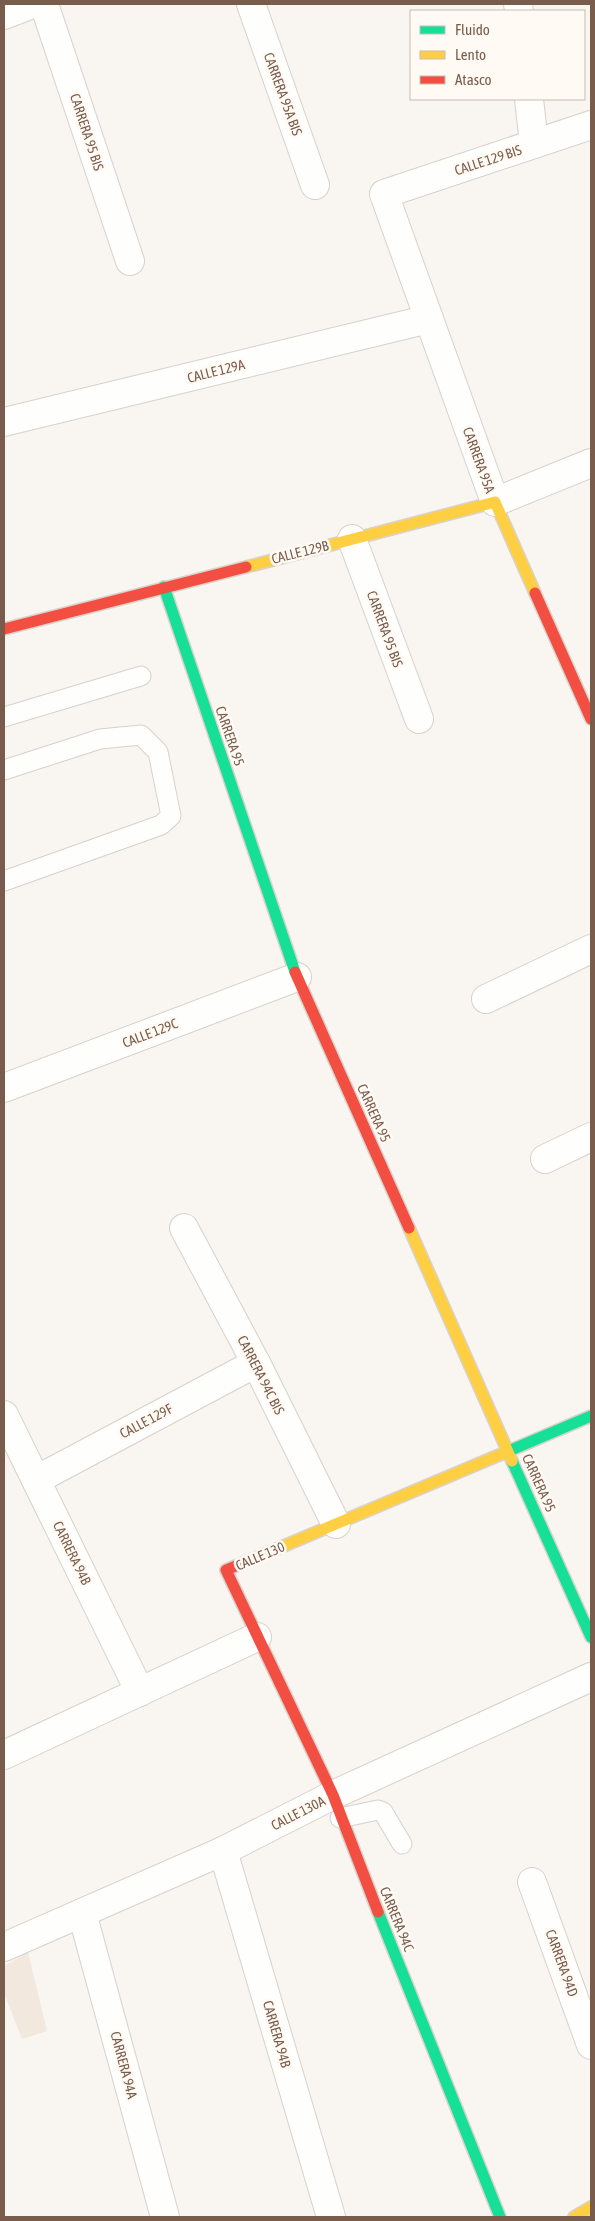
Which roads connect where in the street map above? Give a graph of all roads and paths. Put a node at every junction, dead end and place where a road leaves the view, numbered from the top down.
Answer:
1 (33, 4) edge
2 (44, 4) edge
3 (251, 4) edge
4 (4, 15) edge
5 (529, 100) edge
6 (591, 125) edge
7 (534, 144) junction
8 (316, 185) dead end
9 (384, 194) joint
10 (130, 261) dead end
11 (429, 319) junction
12 (4, 422) edge
13 (591, 463) edge
14 (495, 502) junction
15 (352, 539) junction
16 (164, 587) junction
17 (4, 628) edge
18 (141, 676) dead end
19 (4, 717) edge
20 (419, 719) dead end
21 (591, 719) edge
22 (4, 770) edge
23 (4, 881) edge
24 (591, 949) edge
25 (297, 977) junction
26 (486, 999) dead end
27 (4, 1088) edge
28 (591, 1137) edge
29 (545, 1159) dead end
30 (184, 1228) dead end
31 (256, 1362) junction
32 (4, 1415) edge
33 (591, 1416) edge
34 (508, 1451) junction
35 (36, 1480) junction
36 (336, 1524) junction
37 (257, 1637) junction
38 (591, 1637) edge
39 (591, 1677) edge
40 (140, 1692) junction
41 (4, 1755) edge
42 (337, 1807) junction
43 (402, 1844) dead end
44 (223, 1851) junction
45 (532, 1882) dead end
46 (82, 1913) junction
47 (4, 1947) edge
48 (591, 2046) edge
49 (166, 2217) edge
50 (332, 2217) edge
51 (500, 2217) edge

1 - 4 street
2 - 10 street, CARRERA 95 BIS
3 - 8 street, CARRERA 95A BIS
5 - 7 street
6 - 7 street, CALLE 129 BIS
7 - 9 street, CALLE 129 BIS
9 - 11 street, CARRERA 95A
11 - 12 street, CALLE 129A
11 - 14 street, CARRERA 95A
13 - 14 street, CALLE 129B
14 - 15 street, CALLE 129B
14 - 21 street, CARRERA 95A
15 - 16 street, CALLE 129B
15 - 20 street, CARRERA 95 BIS
16 - 17 street, CALLE 129B
16 - 25 street, CARRERA 95
18 - 19 lane
22 - 23 lane
24 - 26 street
25 - 27 street, CALLE 129C
25 - 34 street, CARRERA 95
28 - 29 street
30 - 31 street, CARRERA 94C BIS
31 - 35 street, CALLE 129F
31 - 36 street, CARRERA 94C BIS
32 - 35 street, CARRERA 94B
33 - 34 street, CALLE 130
34 - 36 street, CALLE 130
34 - 38 street, CARRERA 95
35 - 40 street, CARRERA 94B
36 - 37 street, CALLE 130
37 - 40 street
37 - 42 street, CARRERA 94C
39 - 42 street, CALLE 130A
40 - 41 street
42 - 43 lane
42 - 44 street, CALLE 130A
42 - 51 street, CARRERA 94C
44 - 46 street, CALLE 130A
44 - 50 street, CARRERA 94B
45 - 48 street, CARRERA 94D
46 - 47 street, CALLE 130A
46 - 49 street, CARRERA 94A

